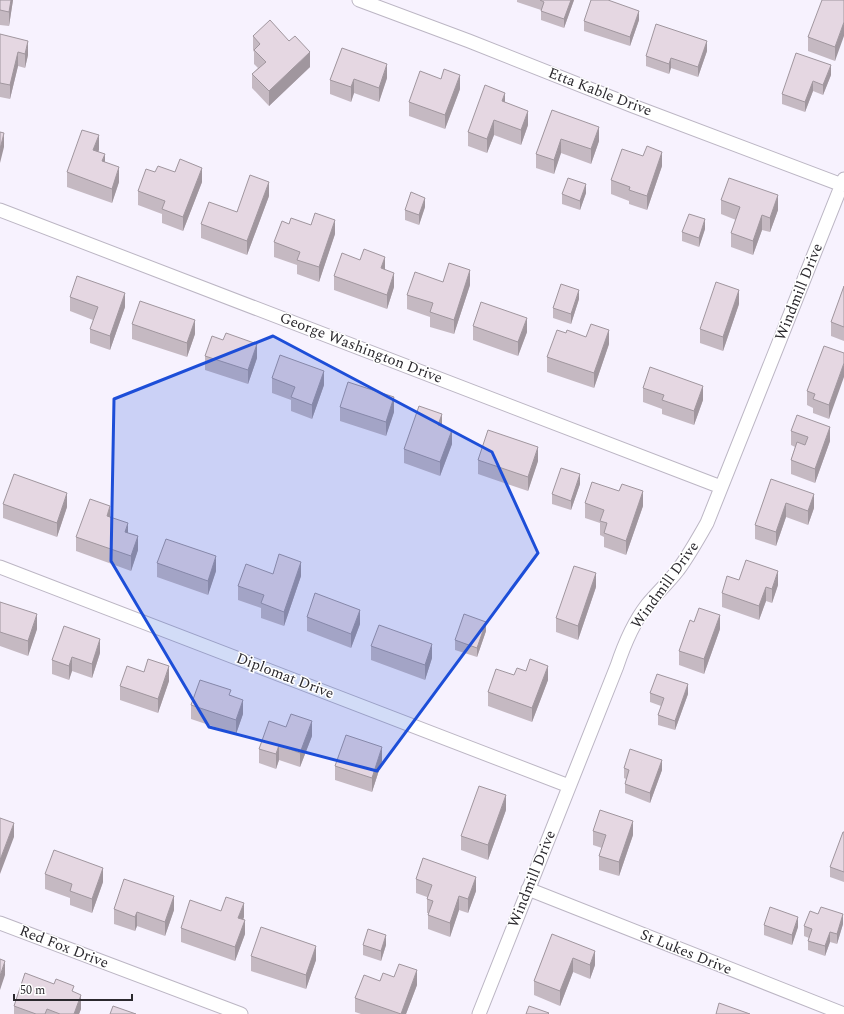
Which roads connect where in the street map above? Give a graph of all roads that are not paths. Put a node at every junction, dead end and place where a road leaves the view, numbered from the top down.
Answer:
1 (359, 0) edge
2 (843, 182) edge
3 (0, 210) edge
4 (721, 487) junction
5 (0, 567) edge
6 (569, 786) junction
7 (528, 889) junction
8 (0, 923) edge
9 (240, 1014) edge
10 (479, 1014) edge
11 (844, 1014) edge

1 - 2 street, Etta Kable Drive
2 - 4 street, Windmill Drive
3 - 4 street, George Washington Drive
4 - 6 street, Windmill Drive
5 - 6 street, Diplomat Drive
6 - 7 street, Windmill Drive
7 - 10 street, Windmill Drive
7 - 11 street, St Lukes Drive
8 - 9 street, Red Fox Drive

